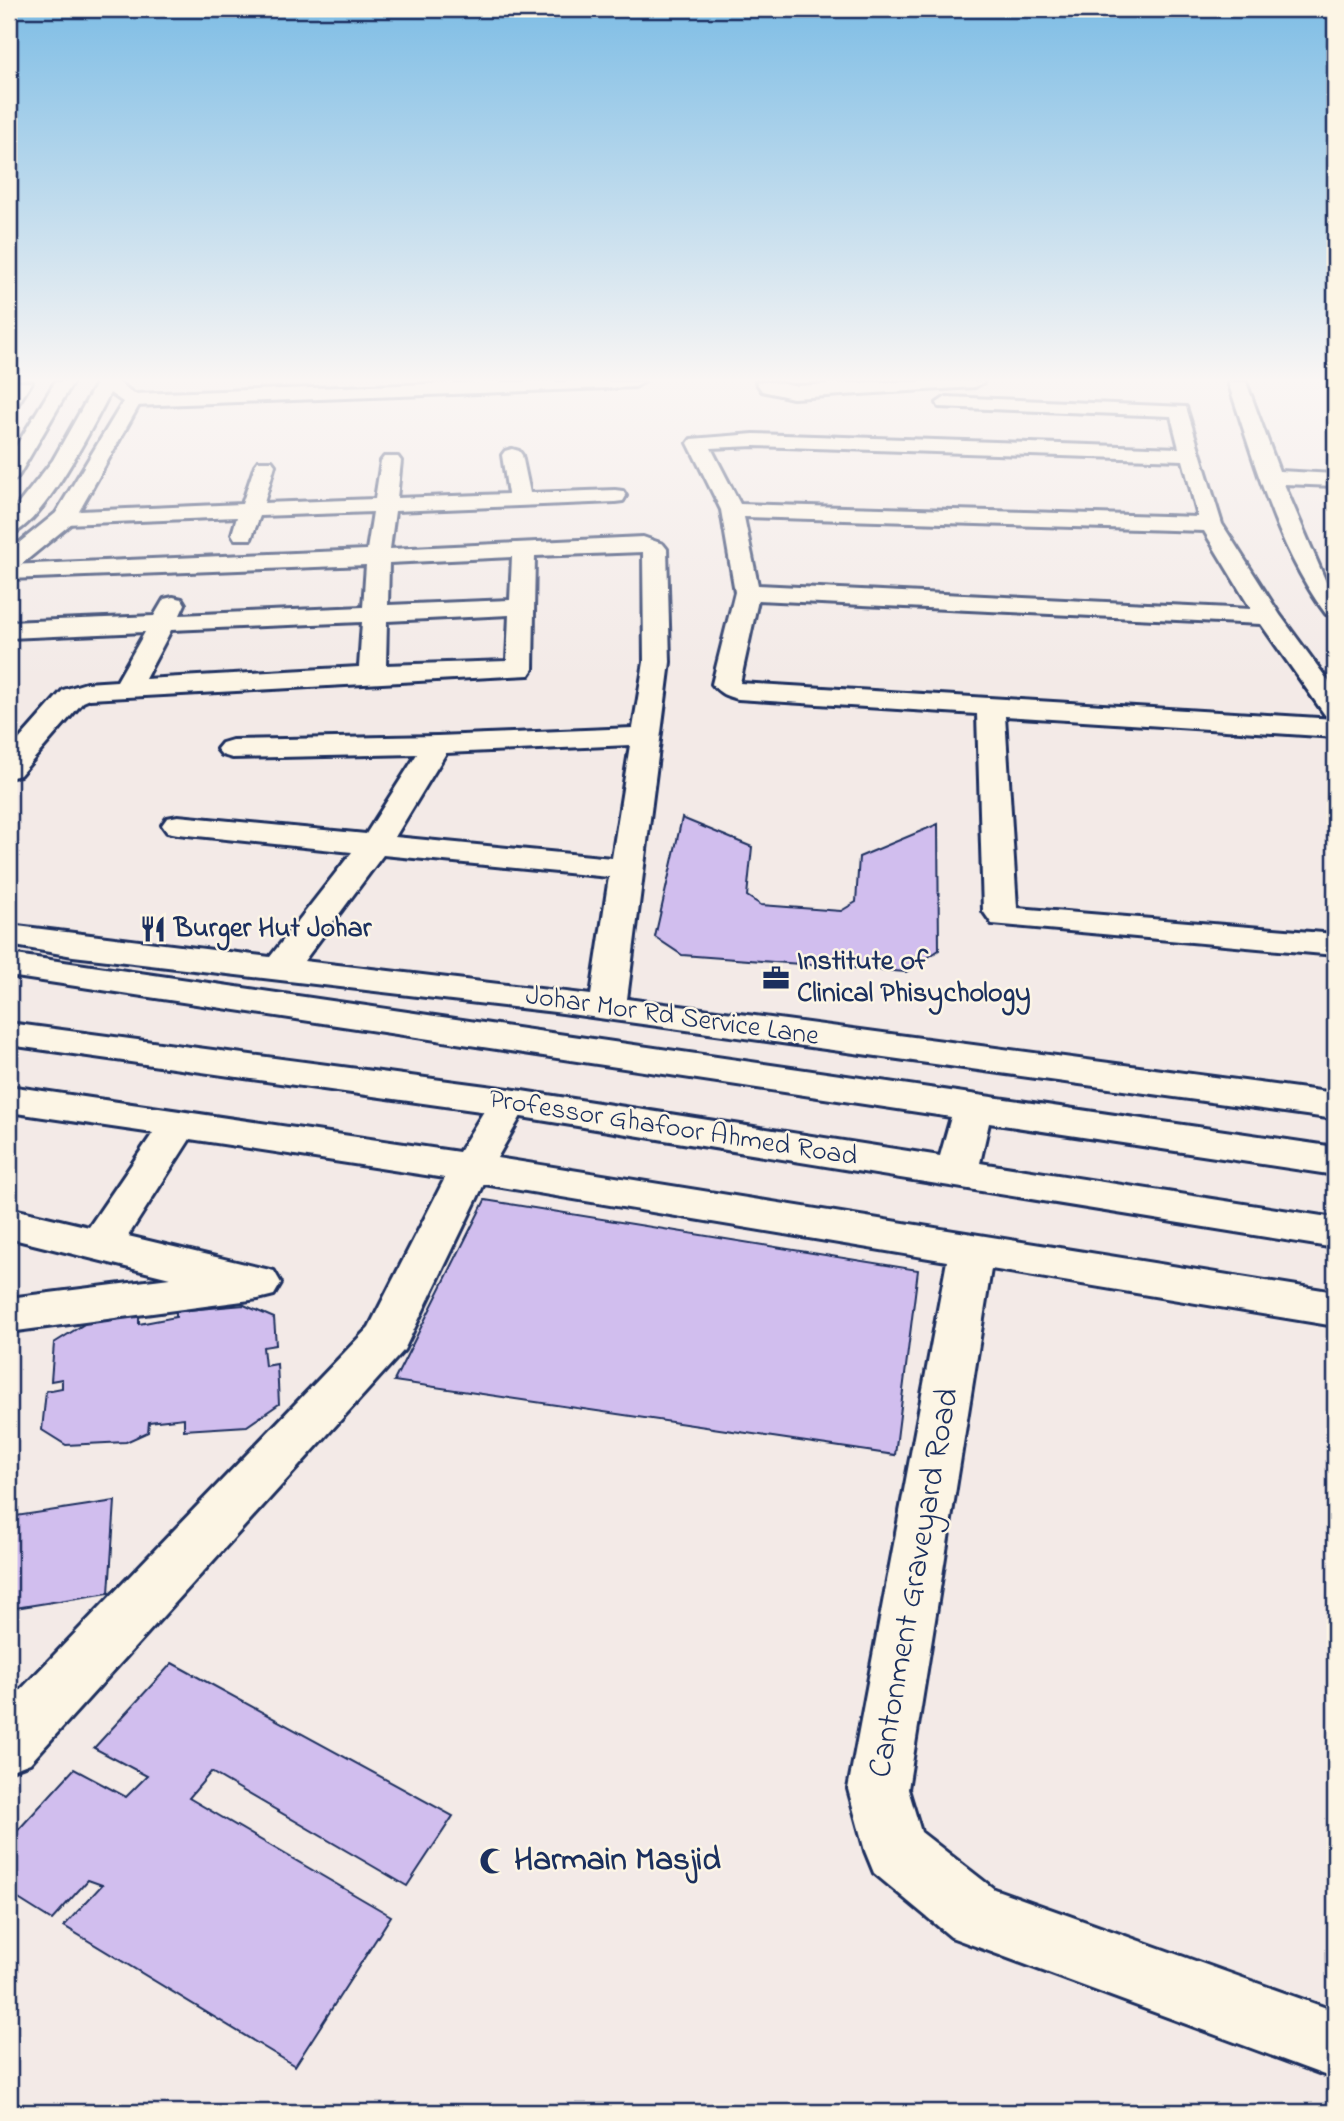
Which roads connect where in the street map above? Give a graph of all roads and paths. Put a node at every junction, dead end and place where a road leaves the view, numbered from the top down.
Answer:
1 (48, 481) edge
2 (86, 481) edge
3 (260, 481) edge
4 (388, 481) edge
5 (517, 481) edge
6 (717, 481) edge
7 (1198, 481) edge
8 (1273, 481) edge
9 (615, 496) dead end
10 (520, 499) junction
11 (385, 505) junction
12 (251, 510) junction
13 (732, 510) junction
14 (65, 517) junction
15 (1212, 524) junction
16 (9, 528) edge
17 (524, 549) junction
18 (378, 555) junction
19 (9, 563) edge
20 (234, 563) junction
21 (191, 566) junction
22 (9, 572) edge
23 (747, 592) junction
24 (522, 607) junction
25 (1335, 609) edge
26 (375, 614) junction
27 (1269, 617) junction
28 (164, 623) junction
29 (9, 630) edge
30 (372, 674) junction
31 (127, 688) junction
32 (991, 708) junction
33 (1335, 709) edge
34 (1335, 728) edge
35 (646, 736) junction
36 (437, 745) junction
37 (232, 749) dead end
38 (9, 769) edge
39 (178, 825) dead end
40 (375, 844) junction
41 (627, 869) junction
42 (9, 935) edge
43 (1335, 945) edge
44 (9, 965) edge
45 (263, 966) junction
46 (219, 996) junction
47 (607, 1008) junction
48 (9, 1034) edge
49 (9, 1099) edge
50 (509, 1102) junction
51 (1335, 1106) edge
52 (973, 1108) junction
53 (180, 1124) junction
54 (1335, 1161) edge
55 (471, 1168) junction
56 (956, 1174) junction
57 (9, 1223) edge
58 (1335, 1233) edge
59 (100, 1244) junction
60 (972, 1248) junction
61 (1335, 1309) edge
62 (9, 1315) edge
63 (9, 1743) edge
64 (1335, 2045) edge

1 - 16 street
2 - 14 street
3 - 12 street
4 - 11 street
5 - 10 street
6 - 13 street
7 - 15 street
8 - 25 street
9 - 10 street
10 - 11 street
11 - 12 street
11 - 18 street
12 - 14 street
12 - 20 street
13 - 15 street
13 - 23 street
14 - 19 street
15 - 27 street
17 - 18 street
17 - 24 street
17 - 35 street
18 - 20 street
18 - 26 street
20 - 21 street
21 - 22 street
21 - 28 street
23 - 27 street
23 - 32 street
24 - 26 street
24 - 30 street
26 - 28 street
26 - 30 street
27 - 33 street
28 - 29 street
28 - 31 street
30 - 31 street
31 - 38 street
32 - 34 street
32 - 43 street
35 - 36 street
35 - 41 street
36 - 37 street
36 - 40 street
39 - 40 street
40 - 41 street
40 - 45 street
41 - 47 street
42 - 45 street, Johar Mor Rd Service Lane
44 - 46 street
45 - 46 street
45 - 47 street, Johar Mor Rd Service Lane
46 - 52 street
47 - 51 street, Johar Mor Rd Service Lane
48 - 50 street, Professor Ghafoor Ahmed Road
49 - 53 street
50 - 55 street
50 - 56 street, Professor Ghafoor Ahmed Road
52 - 54 street
52 - 56 street
53 - 55 street
53 - 59 street
55 - 60 street
55 - 63 street
56 - 58 street, Professor Ghafoor Ahmed Road
57 - 59 street
59 - 62 street
60 - 61 street
60 - 64 street, Cantonment Graveyard Road

